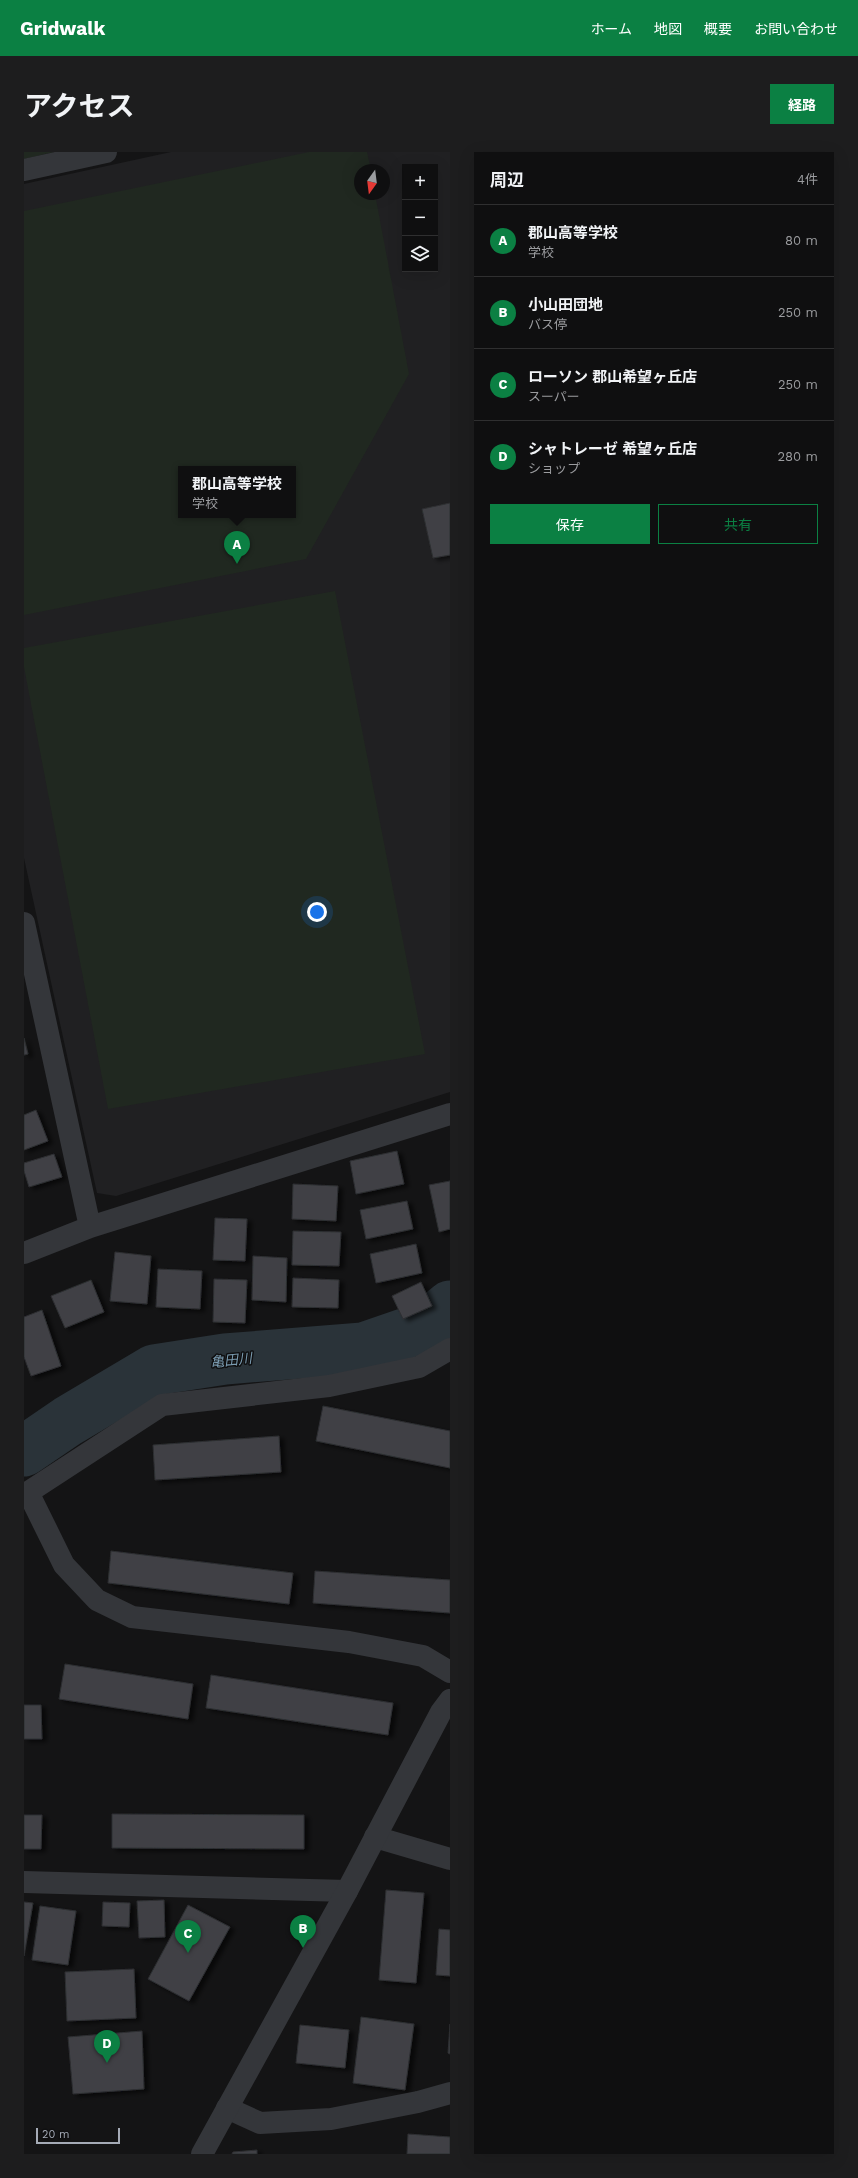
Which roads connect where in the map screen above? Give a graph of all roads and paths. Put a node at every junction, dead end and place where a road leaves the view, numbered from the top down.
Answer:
1 (106, 152) edge
2 (24, 170) edge
3 (24, 923) edge
4 (450, 1114) edge
5 (90, 1227) junction
6 (24, 1253) edge
7 (450, 1349) edge
8 (26, 1494) edge
9 (450, 1672) edge
10 (450, 1700) edge
11 (375, 1837) junction
12 (450, 1859) edge
13 (24, 1882) edge
14 (347, 1891) junction
15 (450, 2093) edge
16 (227, 2108) junction
17 (202, 2154) edge

1 - 2 street
3 - 5 street
4 - 5 street
5 - 6 street
7 - 8 street
8 - 9 street
10 - 11 street
11 - 12 street
11 - 14 street
13 - 14 street
14 - 16 street
15 - 16 street
16 - 17 street

